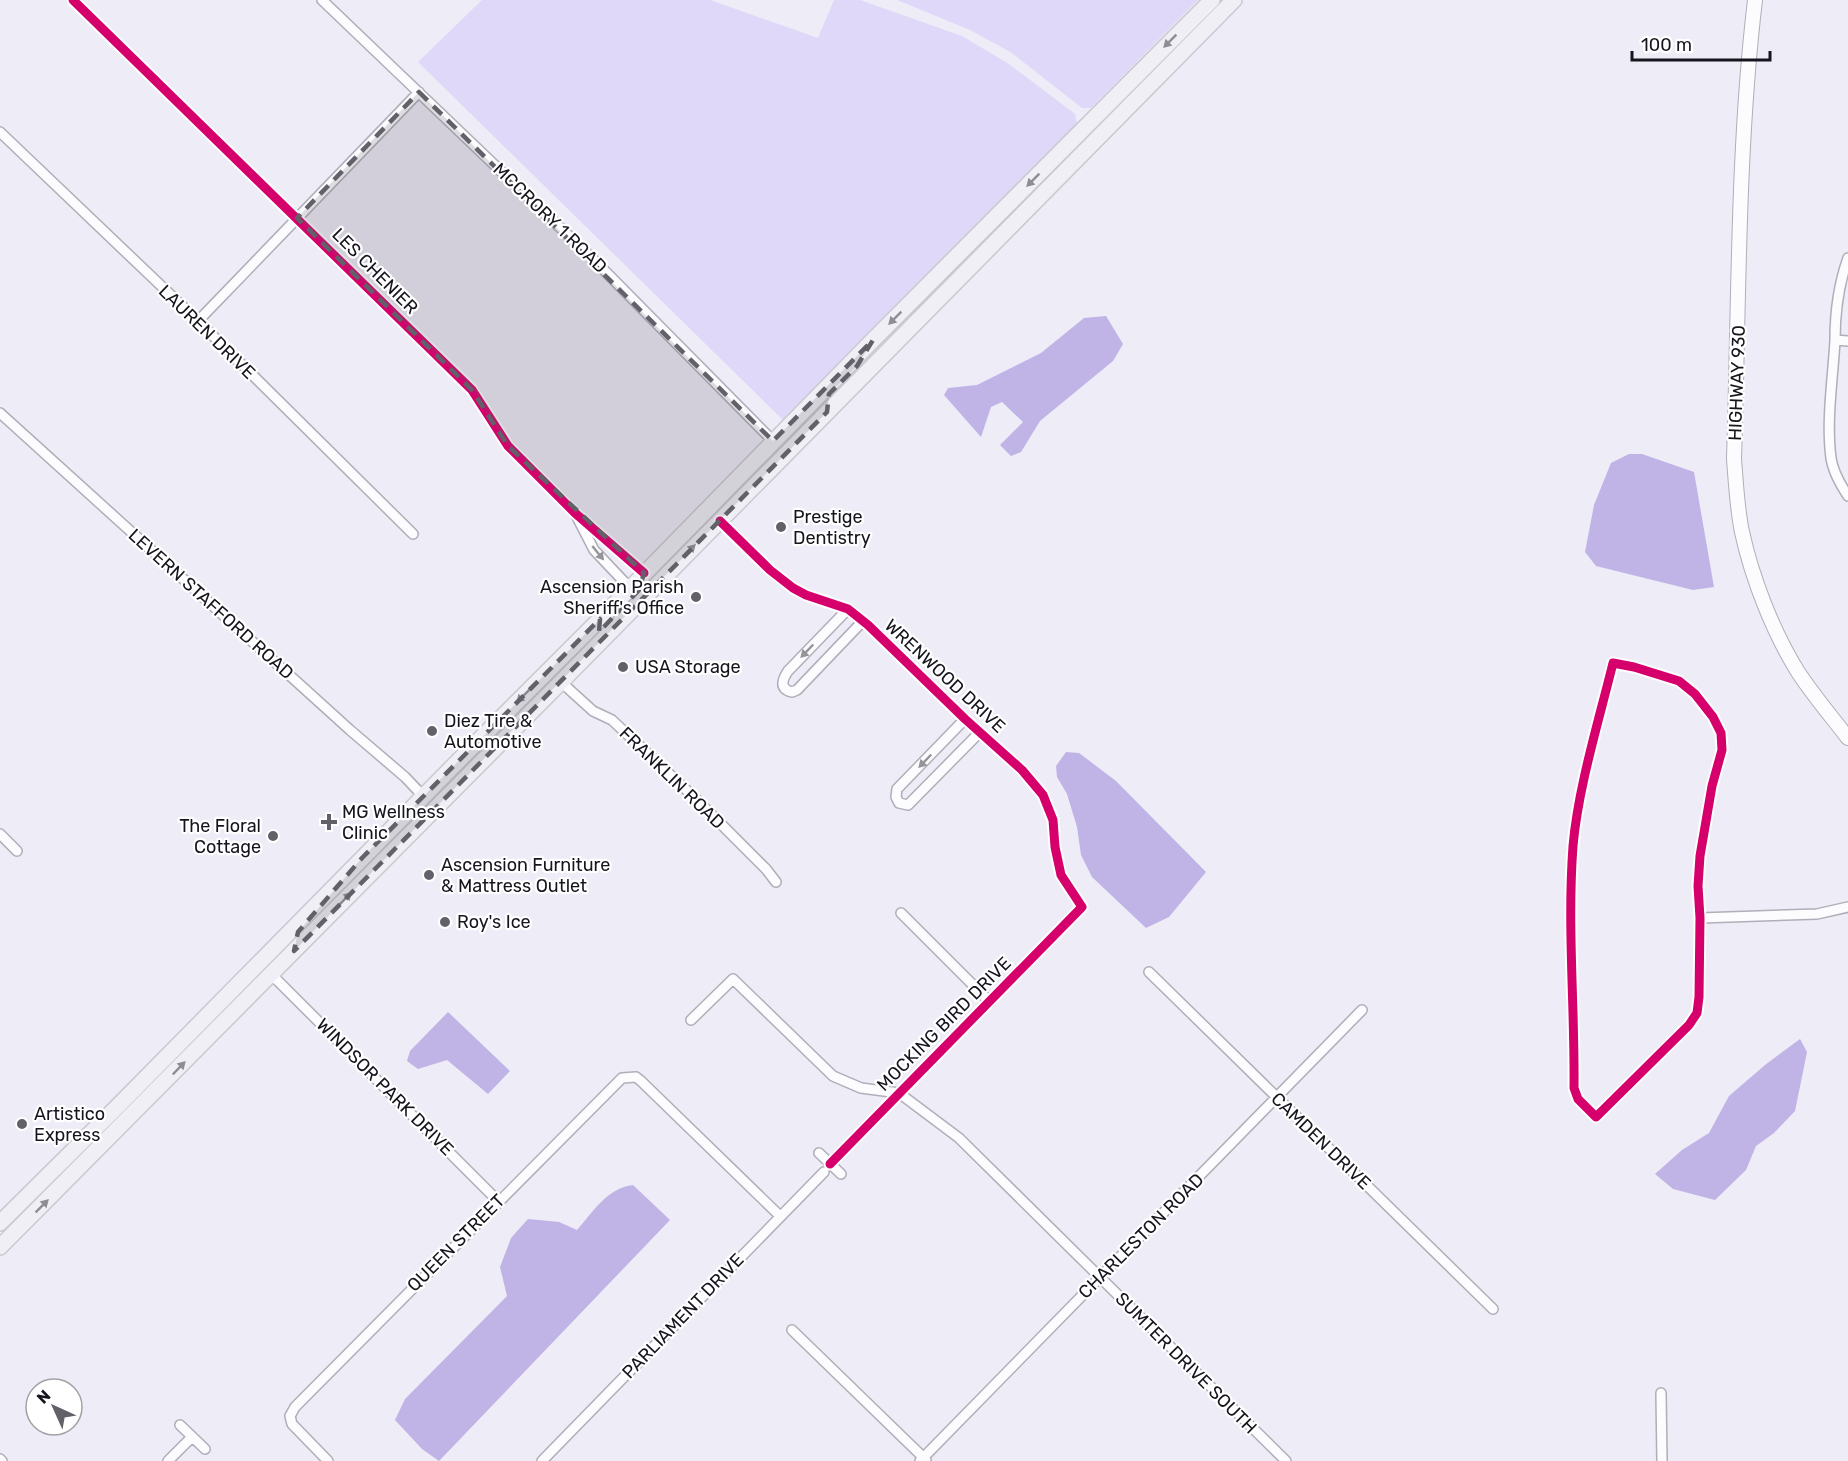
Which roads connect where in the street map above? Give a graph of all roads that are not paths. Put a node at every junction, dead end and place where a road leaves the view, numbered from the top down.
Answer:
1 (73, 0) edge
2 (322, 0) edge
3 (1212, 0) edge
4 (1234, 0) edge
5 (1755, 0) edge
6 (419, 92) junction
7 (0, 132) edge
8 (297, 218) junction
9 (1848, 258) edge
10 (198, 321) junction
11 (873, 340) junction
12 (1835, 340) junction
13 (1848, 341) edge
14 (0, 412) edge
15 (827, 412) junction
16 (773, 441) junction
17 (1848, 496) edge
18 (574, 513) junction
19 (720, 521) junction
20 (413, 534) dead end
21 (644, 573) junction
22 (630, 588) junction
23 (848, 609) junction
24 (863, 621) junction
25 (600, 626) junction
26 (561, 682) junction
27 (536, 707) junction
28 (965, 719) junction
29 (980, 732) junction
30 (1848, 738) edge
31 (423, 796) junction
32 (0, 834) edge
33 (394, 849) junction
34 (17, 851) dead end
35 (776, 882) dead end
36 (326, 896) junction
37 (1848, 907) edge
38 (1082, 908) joint
39 (901, 913) dead end
40 (1700, 918) junction
41 (294, 951) junction
42 (1149, 972) dead end
43 (271, 974) junction
44 (990, 1002) junction
45 (1362, 1010) dead end
46 (691, 1020) dead end
47 (899, 1093) junction
48 (1277, 1098) junction
49 (819, 1153) dead end
50 (827, 1168) junction
51 (841, 1174) dead end
52 (498, 1201) junction
53 (780, 1216) junction
54 (2, 1218) edge
55 (0, 1236) edge
56 (0, 1247) edge
57 (1101, 1277) junction
58 (1493, 1309) dead end
59 (792, 1330) dead end
60 (1661, 1393) dead end
61 (180, 1425) dead end
62 (192, 1437) junction
63 (205, 1449) dead end
64 (924, 1460) edge
65 (168, 1461) edge
66 (328, 1461) edge
67 (542, 1461) edge
68 (1286, 1461) edge
69 (1662, 1461) edge

1 - 8 street, LES CHENIER
2 - 6 street, MCCRORY 1 ROAD
3 -> 11 main road
4 - 15 main road
5 - 30 street, HIGHWAY 930
6 - 8 street
6 - 16 street, MCCRORY 1 ROAD
7 - 10 street, LAUREN DRIVE
8 - 10 street
8 - 18 street, LES CHENIER
9 - 12 street
10 - 20 street, LAUREN DRIVE
11 - 15 main road
11 - 16 main road
12 - 13 street
12 - 17 street
14 - 31 street, LEVERN STAFFORD ROAD
15 - 19 main road
16 - 19 main road
16 - 21 main road
18 - 21 street, LES CHENIER
18 -> 22 street, LES CHENIER
19 - 23 street, WRENWOOD DRIVE
26 -> 19 main road
21 - 22 main road
21 - 25 main road
22 - 25 main road
23 - 24 street, WRENWOOD DRIVE
23 -> 24 street
24 - 28 street, WRENWOOD DRIVE
25 - 27 main road
25 -> 31 main road
26 - 27 main road
26 - 35 street, FRANKLIN ROAD
27 - 33 main road
28 - 29 street, WRENWOOD DRIVE
28 -> 29 street
29 - 38 street, WRENWOOD DRIVE
31 - 33 main road
31 - 36 main road
32 - 34 street
41 -> 33 main road
36 - 41 main road
36 - 54 main road
37 - 40 street
38 - 44 street, MOCKING BIRD DRIVE
39 - 44 street
40 - 40 street
41 - 43 main road
42 - 48 street, CAMDEN DRIVE
43 - 52 street, WINDSOR PARK DRIVE
56 -> 43 main road
44 - 47 street, MOCKING BIRD DRIVE
45 - 48 street, CHARLESTON ROAD
46 - 47 street
47 - 50 street, MOCKING BIRD DRIVE
47 - 57 street, SUMTER DRIVE SOUTH
48 - 57 street, CHARLESTON ROAD
48 - 58 street, CAMDEN DRIVE
49 - 50 street
50 - 51 street
50 - 53 street, PARLIAMENT DRIVE
52 - 53 street, QUEEN STREET
52 - 66 street, QUEEN STREET
53 - 67 street, PARLIAMENT DRIVE
54 - 55 main road
57 - 64 street, CHARLESTON ROAD
57 - 68 street, SUMTER DRIVE SOUTH
59 - 64 street
60 - 69 street
61 - 62 street
62 - 63 street
62 - 65 street

